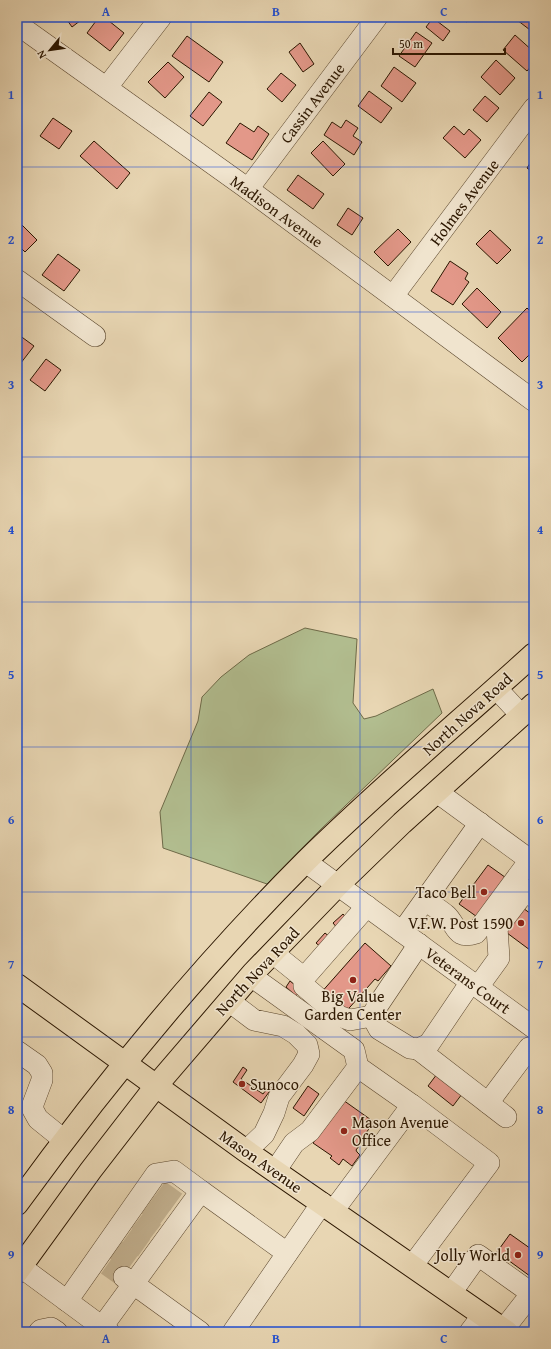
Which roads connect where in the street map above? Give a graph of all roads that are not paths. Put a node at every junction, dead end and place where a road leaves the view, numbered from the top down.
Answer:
1 (161, 17) edge
2 (377, 17) edge
3 (17, 24) edge
4 (107, 87) junction
5 (534, 108) edge
6 (248, 189) junction
7 (17, 280) edge
8 (393, 296) junction
9 (95, 336) dead end
10 (534, 401) edge
11 (534, 654) edge
12 (496, 688) junction
13 (529, 713) edge
14 (437, 792) junction
15 (480, 823) junction
16 (532, 861) edge
17 (306, 862) junction
18 (338, 886) junction
19 (534, 897) edge
20 (425, 900) junction
21 (361, 913) junction
22 (402, 932) junction
23 (414, 951) junction
24 (273, 953) junction
25 (251, 976) junction
26 (304, 978) junction
27 (475, 985) junction
28 (17, 986) edge
29 (229, 1001) junction
30 (372, 1016) junction
31 (534, 1028) edge
32 (529, 1048) dead end
33 (418, 1049) junction
34 (17, 1051) edge
35 (124, 1064) junction
36 (358, 1067) junction
37 (156, 1086) junction
38 (488, 1103) junction
39 (412, 1105) junction
40 (25, 1114) edge
41 (506, 1117) dead end
42 (64, 1140) junction
43 (246, 1151) junction
44 (274, 1171) junction
45 (201, 1190) junction
46 (20, 1192) edge
47 (328, 1207) junction
48 (141, 1234) junction
49 (287, 1253) junction
50 (412, 1266) junction
51 (19, 1269) edge
52 (451, 1293) junction
53 (533, 1294) edge
54 (67, 1301) junction
55 (476, 1323) edge
56 (106, 1330) edge
57 (505, 1331) edge
58 (39, 1332) edge
59 (57, 1332) edge
60 (200, 1332) edge
61 (233, 1332) edge

1 - 4 street
2 - 6 street, Cassin Avenue
3 - 4 street, Madison Avenue
4 - 6 street, Madison Avenue
5 - 8 street, Holmes Avenue
6 - 8 street, Madison Avenue
7 - 9 street
8 - 10 street, Madison Avenue
11 - 12 main road, North Nova Road
12 - 13 street
12 - 17 main road, North Nova Road
13 - 14 main road, North Nova Road
14 - 15 street
14 - 18 main road, North Nova Road
15 - 16 street
15 - 20 street
16 - 20 street
17 - 18 street, Veterans Court
17 - 35 main road, North Nova Road
18 - 21 street, Veterans Court
18 - 24 main road, North Nova Road
19 - 27 street
20 - 22 street
21 - 22 street, Veterans Court
21 - 26 street
22 - 23 street, Veterans Court
23 - 27 street, Veterans Court
23 - 30 street
24 - 25 main road, North Nova Road
24 - 26 street
25 - 29 main road, North Nova Road
25 - 36 street
26 - 30 street
27 - 31 street, Veterans Court
27 - 33 street
28 - 35 main road, Mason Avenue
29 - 37 main road, North Nova Road
29 - 43 street
30 - 33 street
32 - 38 street
33 - 38 street
34 - 40 street
35 - 37 main road, Mason Avenue
35 - 42 main road, North Nova Road
36 - 39 street
36 - 44 street
37 - 43 main road, Mason Avenue
37 - 51 main road, North Nova Road
38 - 41 street
39 - 47 street
39 - 50 street
40 - 42 street
42 - 46 main road, North Nova Road
43 - 44 main road, Mason Avenue
44 - 47 main road, Mason Avenue
45 - 48 street
45 - 48 street
45 - 49 street
47 - 49 street
47 - 50 main road, Mason Avenue
48 - 54 street
48 - 56 street
48 - 60 street
49 - 61 street
50 - 52 main road, Mason Avenue
51 - 54 street
52 - 53 street
52 - 55 main road, Mason Avenue
53 - 57 street
54 - 56 street
55 - 57 main road, Mason Avenue
58 - 59 street

